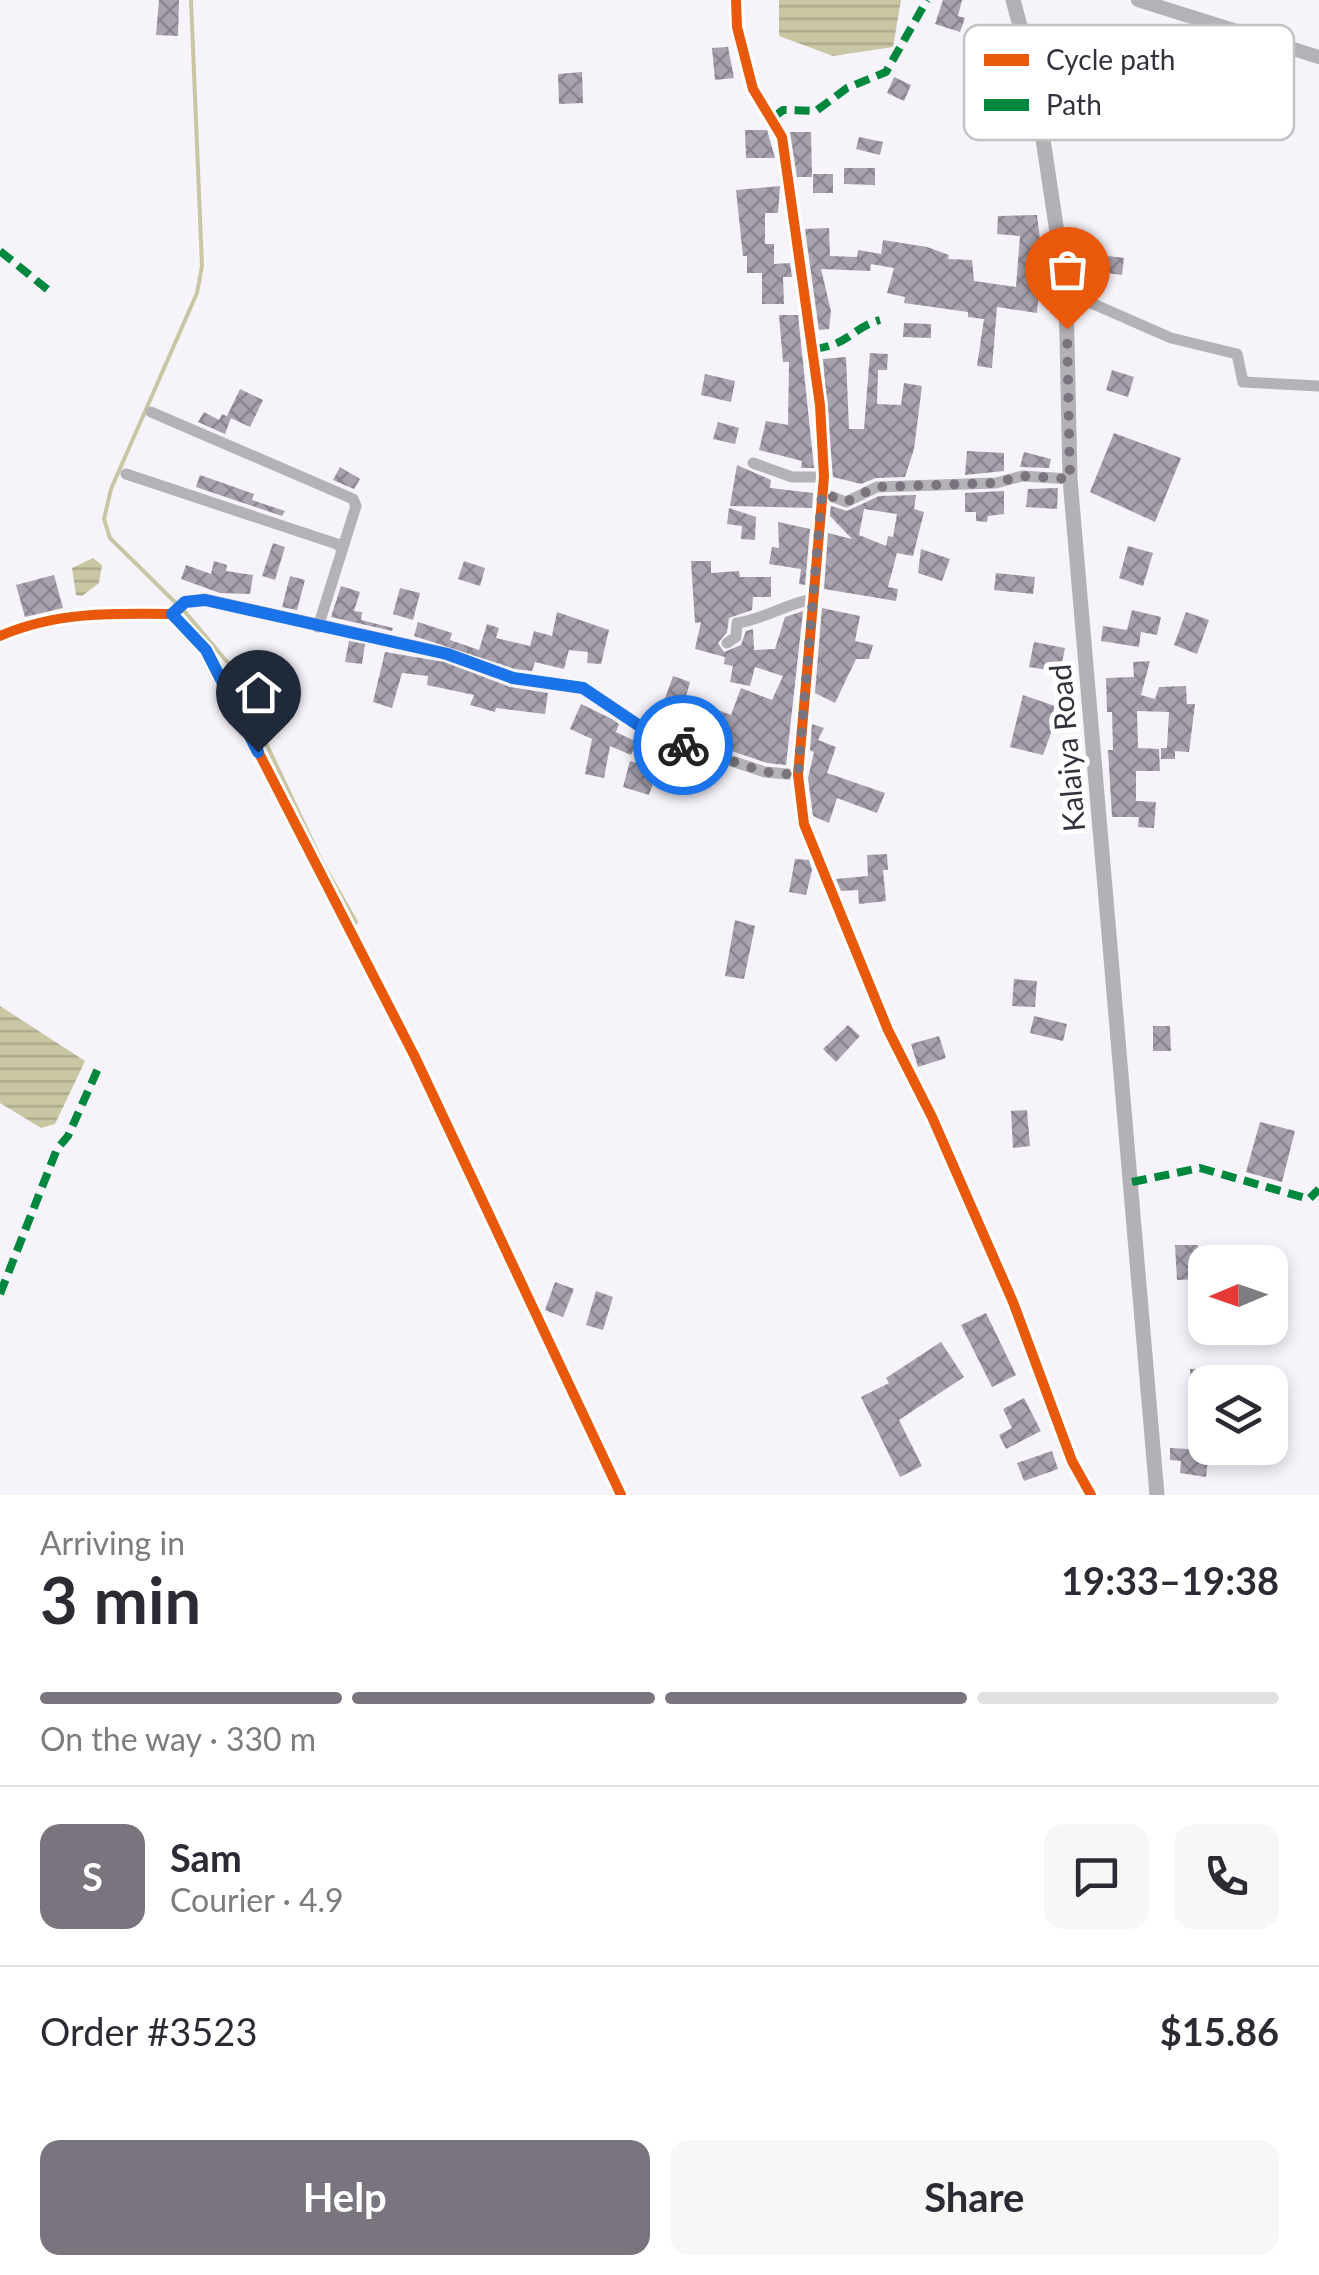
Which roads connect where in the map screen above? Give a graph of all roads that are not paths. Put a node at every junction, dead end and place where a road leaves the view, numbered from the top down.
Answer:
1 (736, 0) edge
2 (1013, 0) edge
3 (1138, 0) edge
4 (1020, 25) edge
5 (1217, 25) edge
6 (1294, 49) edge
7 (1319, 57) edge
8 (1044, 140) edge
9 (1066, 292) junction
10 (1319, 386) edge
11 (151, 412) dead end
12 (753, 463) dead end
13 (126, 474) dead end
14 (824, 477) junction
15 (1070, 479) junction
16 (822, 493) junction
17 (342, 550) junction
18 (813, 599) junction
19 (177, 609) junction
20 (318, 627) junction
21 (0, 636) edge
22 (727, 643) dead end
23 (798, 775) junction
24 (621, 1495) edge
25 (1091, 1495) edge
26 (1157, 1495) edge

1 - 14 street
2 - 4 main road, Kalaiya Road
3 - 5 street
6 - 7 street
8 - 9 main road, Kalaiya Road
9 - 10 street
9 - 15 main road, Kalaiya Road
11 - 17 street
12 - 14 street
13 - 17 street
14 - 16 street
15 - 16 street
15 - 26 main road, Kalaiya Road
16 - 18 street
17 - 20 street
18 - 22 street
18 - 23 street
19 - 20 street
19 - 21 street
19 - 24 street
20 - 23 street
23 - 25 street

